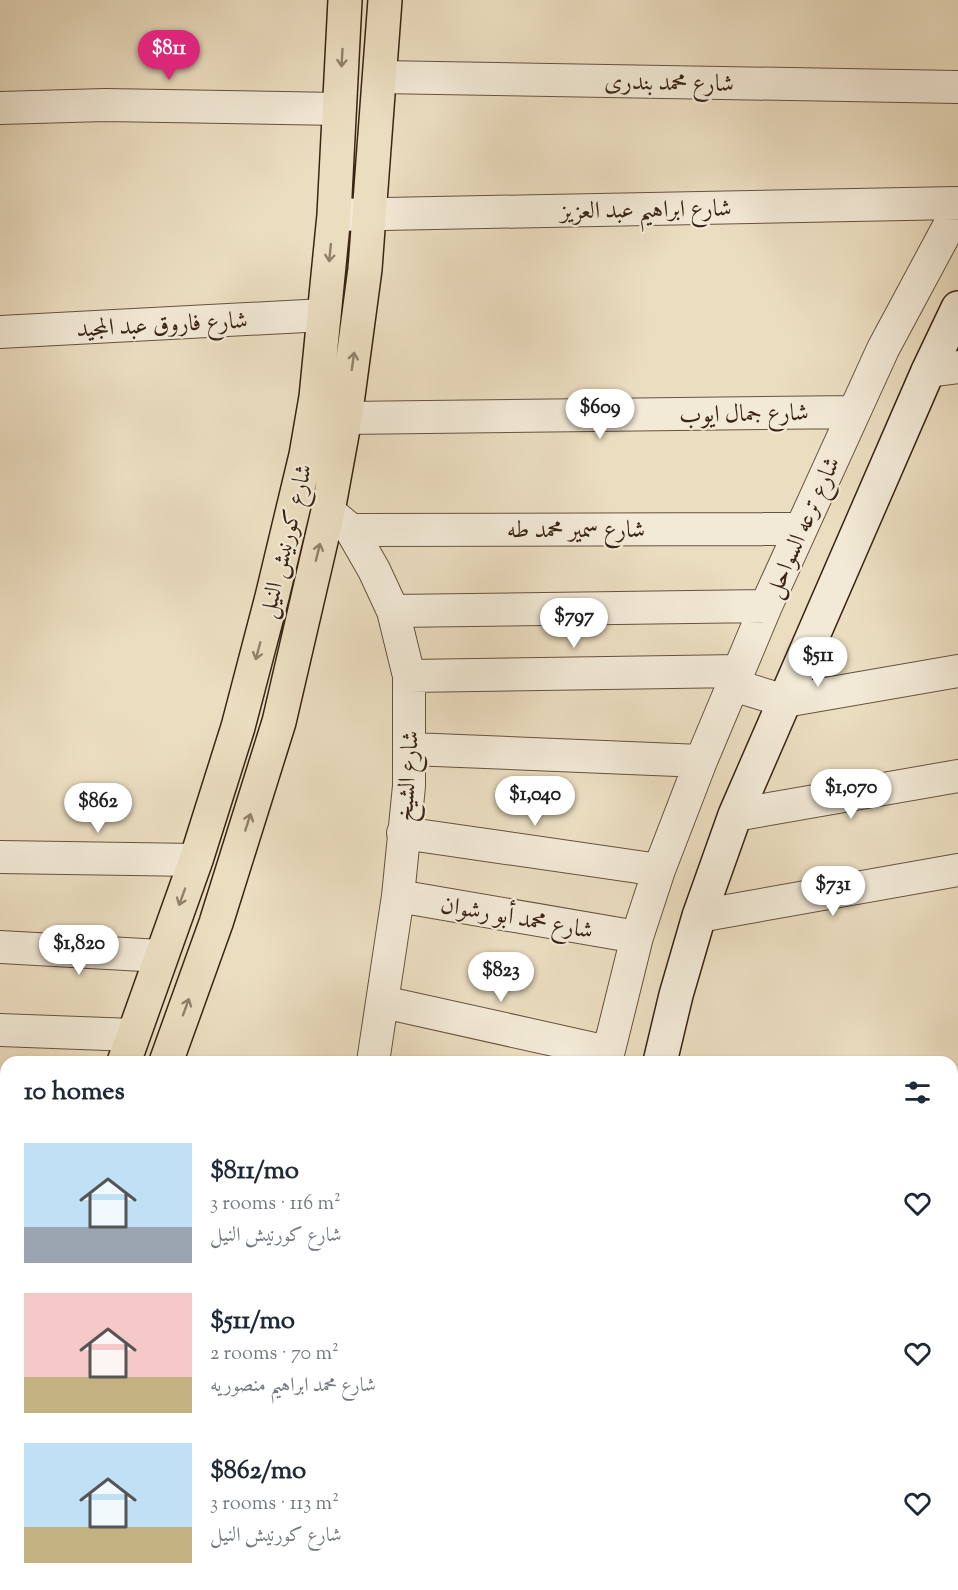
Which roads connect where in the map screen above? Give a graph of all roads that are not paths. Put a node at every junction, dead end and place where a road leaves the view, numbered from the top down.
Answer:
1 (345, 0) edge
2 (385, 0) edge
3 (380, 77) junction
4 (958, 87) edge
5 (0, 108) edge
6 (339, 109) junction
7 (958, 202) edge
8 (958, 209) edge
9 (371, 214) junction
10 (334, 215) junction
11 (958, 308) edge
12 (324, 315) junction
13 (0, 332) edge
14 (943, 369) edge
15 (854, 412) junction
16 (345, 418) junction
17 (340, 520) junction
18 (801, 529) junction
19 (272, 597) junction
20 (305, 602) junction
21 (766, 606) junction
22 (393, 611) junction
23 (958, 671) edge
24 (409, 676) junction
25 (736, 678) junction
26 (785, 701) junction
27 (411, 749) junction
28 (701, 761) junction
29 (958, 776) edge
30 (735, 815) junction
31 (403, 833) junction
32 (0, 857) edge
33 (195, 860) junction
34 (659, 870) junction
35 (958, 870) edge
36 (398, 896) junction
37 (699, 916) junction
38 (637, 937) junction
39 (0, 947) edge
40 (161, 956) junction
41 (383, 1002) junction
42 (0, 1030) edge
43 (128, 1049) edge
44 (168, 1056) edge
45 (374, 1056) edge
46 (603, 1056) edge
47 (607, 1056) edge
48 (661, 1056) edge

1 -> 6 main road, شارع كورنيش النيل
2 - 3 main road, شارع كورنيش النيل
3 - 4 street, شارع محمد بندرى
3 - 9 main road, شارع كورنيش النيل
5 - 6 street
6 - 10 main road, شارع كورنيش النيل
7 - 9 street, شارع ابراهيم عبد العزيز
8 - 15 street, شارع ترعه السواحل
9 - 10 street, شارع ابراهيم عبد العزيز
16 -> 9 main road, شارع كورنيش النيل
10 -> 12 main road, شارع كورنيش النيل
11 - 14 main road
12 - 13 street, شارع فاروق عبد المجيد
12 - 19 main road, شارع كورنيش النيل
14 - 26 main road
15 - 16 street, شارع جمال ايوب
15 - 18 street, شارع ترعه السواحل
16 - 17 main road, شارع كورنيش النيل
17 - 18 street, شارع سمير محمد طه
20 -> 17 main road, شارع كورنيش النيل
17 - 22 street, شارع الشيخ
18 - 21 street, شارع ترعه السواحل
19 - 20 main road
19 -> 33 main road, شارع كورنيش النيل
44 -> 20 main road, شارع كورنيش النيل
21 - 22 street
21 - 25 street, شارع ترعه السواحل
22 - 24 street, شارع الشيخ
23 - 26 street
24 - 25 street
24 - 27 street, شارع الشيخ
25 - 26 street
25 - 28 street, شارع ترعه السواحل
26 - 30 main road
27 - 28 street
27 - 31 street, شارع الشيخ
28 - 34 street, شارع ترعه السواحل
29 - 30 street
30 - 37 main road
31 - 34 street
31 - 36 street, شارع الشيخ
32 - 33 street
33 -> 40 main road, شارع كورنيش النيل
34 - 38 street, شارع ترعه السواحل
35 - 37 street
36 - 38 street, شارع محمد أبو رشوان
36 - 41 street, شارع الشيخ
37 - 48 main road
38 - 47 street, شارع ترعه السواحل
39 - 40 street
40 - 43 main road, شارع كورنيش النيل
41 - 45 street, شارع الشيخ
41 - 46 street
42 - 43 street

